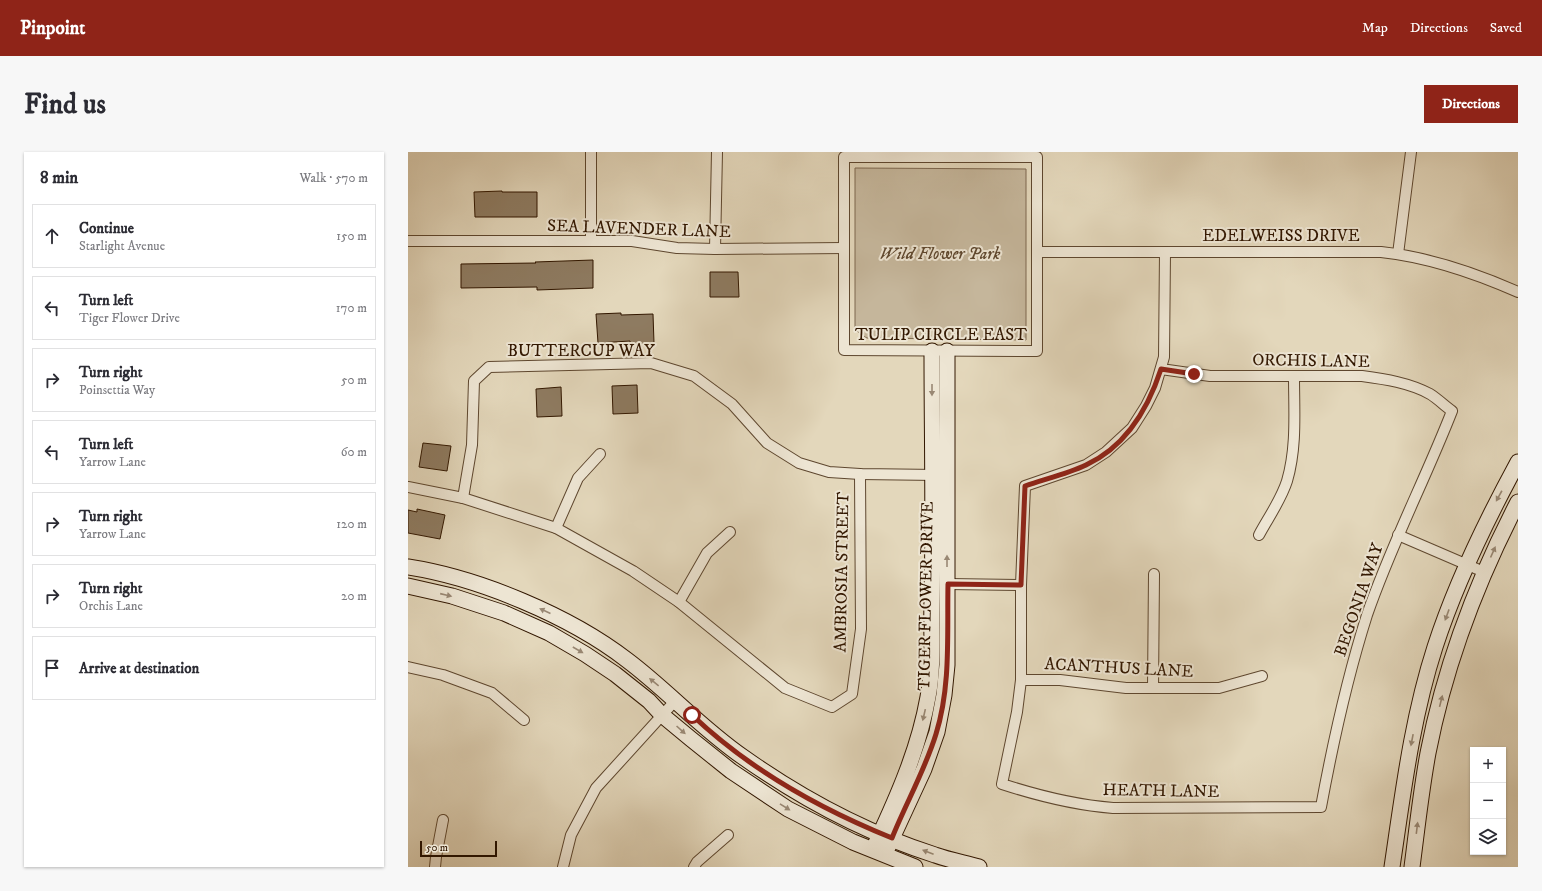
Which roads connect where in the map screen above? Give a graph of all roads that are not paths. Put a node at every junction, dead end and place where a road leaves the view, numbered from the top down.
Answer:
1 (591, 152) edge
2 (717, 152) edge
3 (1411, 152) edge
4 (941, 155) edge
5 (408, 241) edge
6 (591, 241) junction
7 (844, 248) junction
8 (715, 249) junction
9 (1037, 252) junction
10 (1165, 252) junction
11 (1398, 254) junction
12 (1517, 289) edge
13 (940, 351) junction
14 (1161, 369) junction
15 (1294, 377) junction
16 (1452, 411) joint
17 (600, 454) dead end
18 (1518, 462) edge
19 (860, 474) junction
20 (940, 475) junction
21 (408, 487) edge
22 (463, 498) junction
23 (1518, 502) edge
24 (556, 528) junction
25 (730, 532) dead end
26 (1259, 535) dead end
27 (1398, 535) junction
28 (1467, 565) junction
29 (408, 567) edge
30 (1484, 572) junction
31 (1154, 574) dead end
32 (948, 584) junction
33 (1021, 585) junction
34 (408, 586) edge
35 (679, 602) junction
36 (408, 667) edge
37 (1262, 676) dead end
38 (1021, 680) junction
39 (1153, 688) junction
40 (675, 701) junction
41 (662, 715) junction
42 (524, 720) dead end
43 (1321, 807) joint
44 (443, 820) dead end
45 (728, 835) dead end
46 (886, 836) junction
47 (879, 852) junction
48 (435, 867) edge
49 (563, 867) edge
50 (694, 867) edge
51 (915, 867) edge
52 (979, 867) edge
53 (1392, 867) edge
54 (1412, 867) edge

1 - 6 street
2 - 8 street
3 - 11 street
4 - 7 street
4 - 9 street
5 - 6 street, SEA LAVENDER LANE
6 - 8 street, SEA LAVENDER LANE
7 - 8 street, SEA LAVENDER LANE
7 - 13 street, TULIP CIRCLE EAST
9 - 10 street, EDELWEISS DRIVE
9 - 13 street, TULIP CIRCLE EAST
10 - 11 street, EDELWEISS DRIVE
10 - 14 street
11 - 12 street, EDELWEISS DRIVE
13 - 20 street, TIGER FLOWER DRIVE
14 - 15 street, ORCHIS LANE
14 - 33 street
15 - 16 street, ORCHIS LANE
15 - 26 street
16 - 27 street, BEGONIA WAY
17 - 24 street
18 -> 28 street
19 - 20 street, BUTTERCUP WAY
19 - 22 street, BUTTERCUP WAY
19 - 35 street, AMBROSIA STREET
32 -> 20 street, TIGER FLOWER DRIVE
20 -> 46 street, TIGER FLOWER DRIVE
21 - 22 street
22 - 24 street
30 -> 23 street
24 - 35 street
25 - 35 street
27 - 28 street
27 - 43 street, BEGONIA WAY
28 - 30 street
28 -> 53 street
40 -> 29 street
54 -> 30 street
31 - 39 street
32 - 33 street
32 - 46 street, TIGER FLOWER DRIVE
33 - 38 street
34 -> 41 street
36 - 42 street
37 - 39 street, ACANTHUS LANE
38 - 39 street, ACANTHUS LANE
38 - 43 street, HEATH LANE
40 - 41 street
40 - 46 street
41 -> 47 street
41 - 49 street
44 - 48 street
45 - 50 street
46 - 47 street, TIGER FLOWER DRIVE
52 -> 46 street
47 - 51 street

